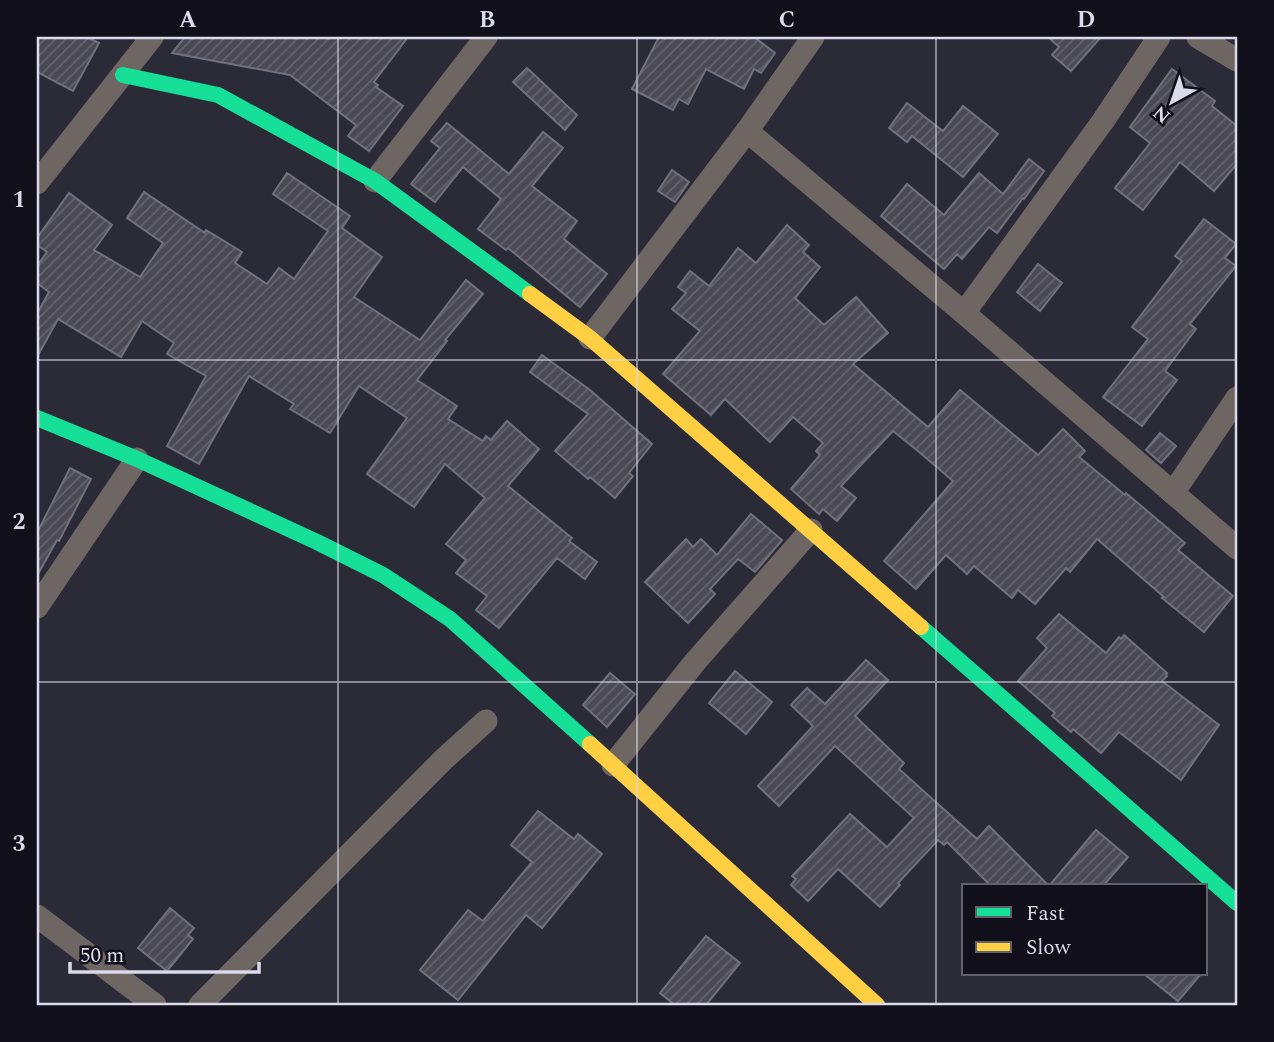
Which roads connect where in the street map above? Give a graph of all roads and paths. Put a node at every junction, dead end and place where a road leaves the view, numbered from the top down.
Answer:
1 (152, 37) edge
2 (486, 37) edge
3 (813, 37) edge
4 (1159, 37) edge
5 (1198, 37) edge
6 (1237, 60) edge
7 (123, 75) junction
8 (747, 131) junction
9 (375, 181) junction
10 (37, 183) edge
11 (964, 313) junction
12 (590, 338) junction
13 (1237, 398) edge
14 (37, 418) edge
15 (137, 459) junction
16 (1174, 492) junction
17 (811, 530) junction
18 (1237, 548) edge
19 (37, 607) edge
20 (486, 721) dead end
21 (613, 765) junction
22 (1237, 904) edge
23 (37, 916) edge
24 (155, 1005) edge
25 (200, 1005) edge
26 (877, 1005) edge

1 - 7 street
2 - 9 street
3 - 8 street
4 - 11 street
5 - 6 street
7 - 9 street
7 - 10 street
8 - 11 street
8 - 12 street
9 - 12 street
11 - 16 street
12 - 17 street
13 - 16 street
14 - 15 street
15 - 19 street
15 - 21 street
16 - 18 street
17 - 21 street
17 - 22 street
20 - 25 street
21 - 26 street
23 - 24 street

